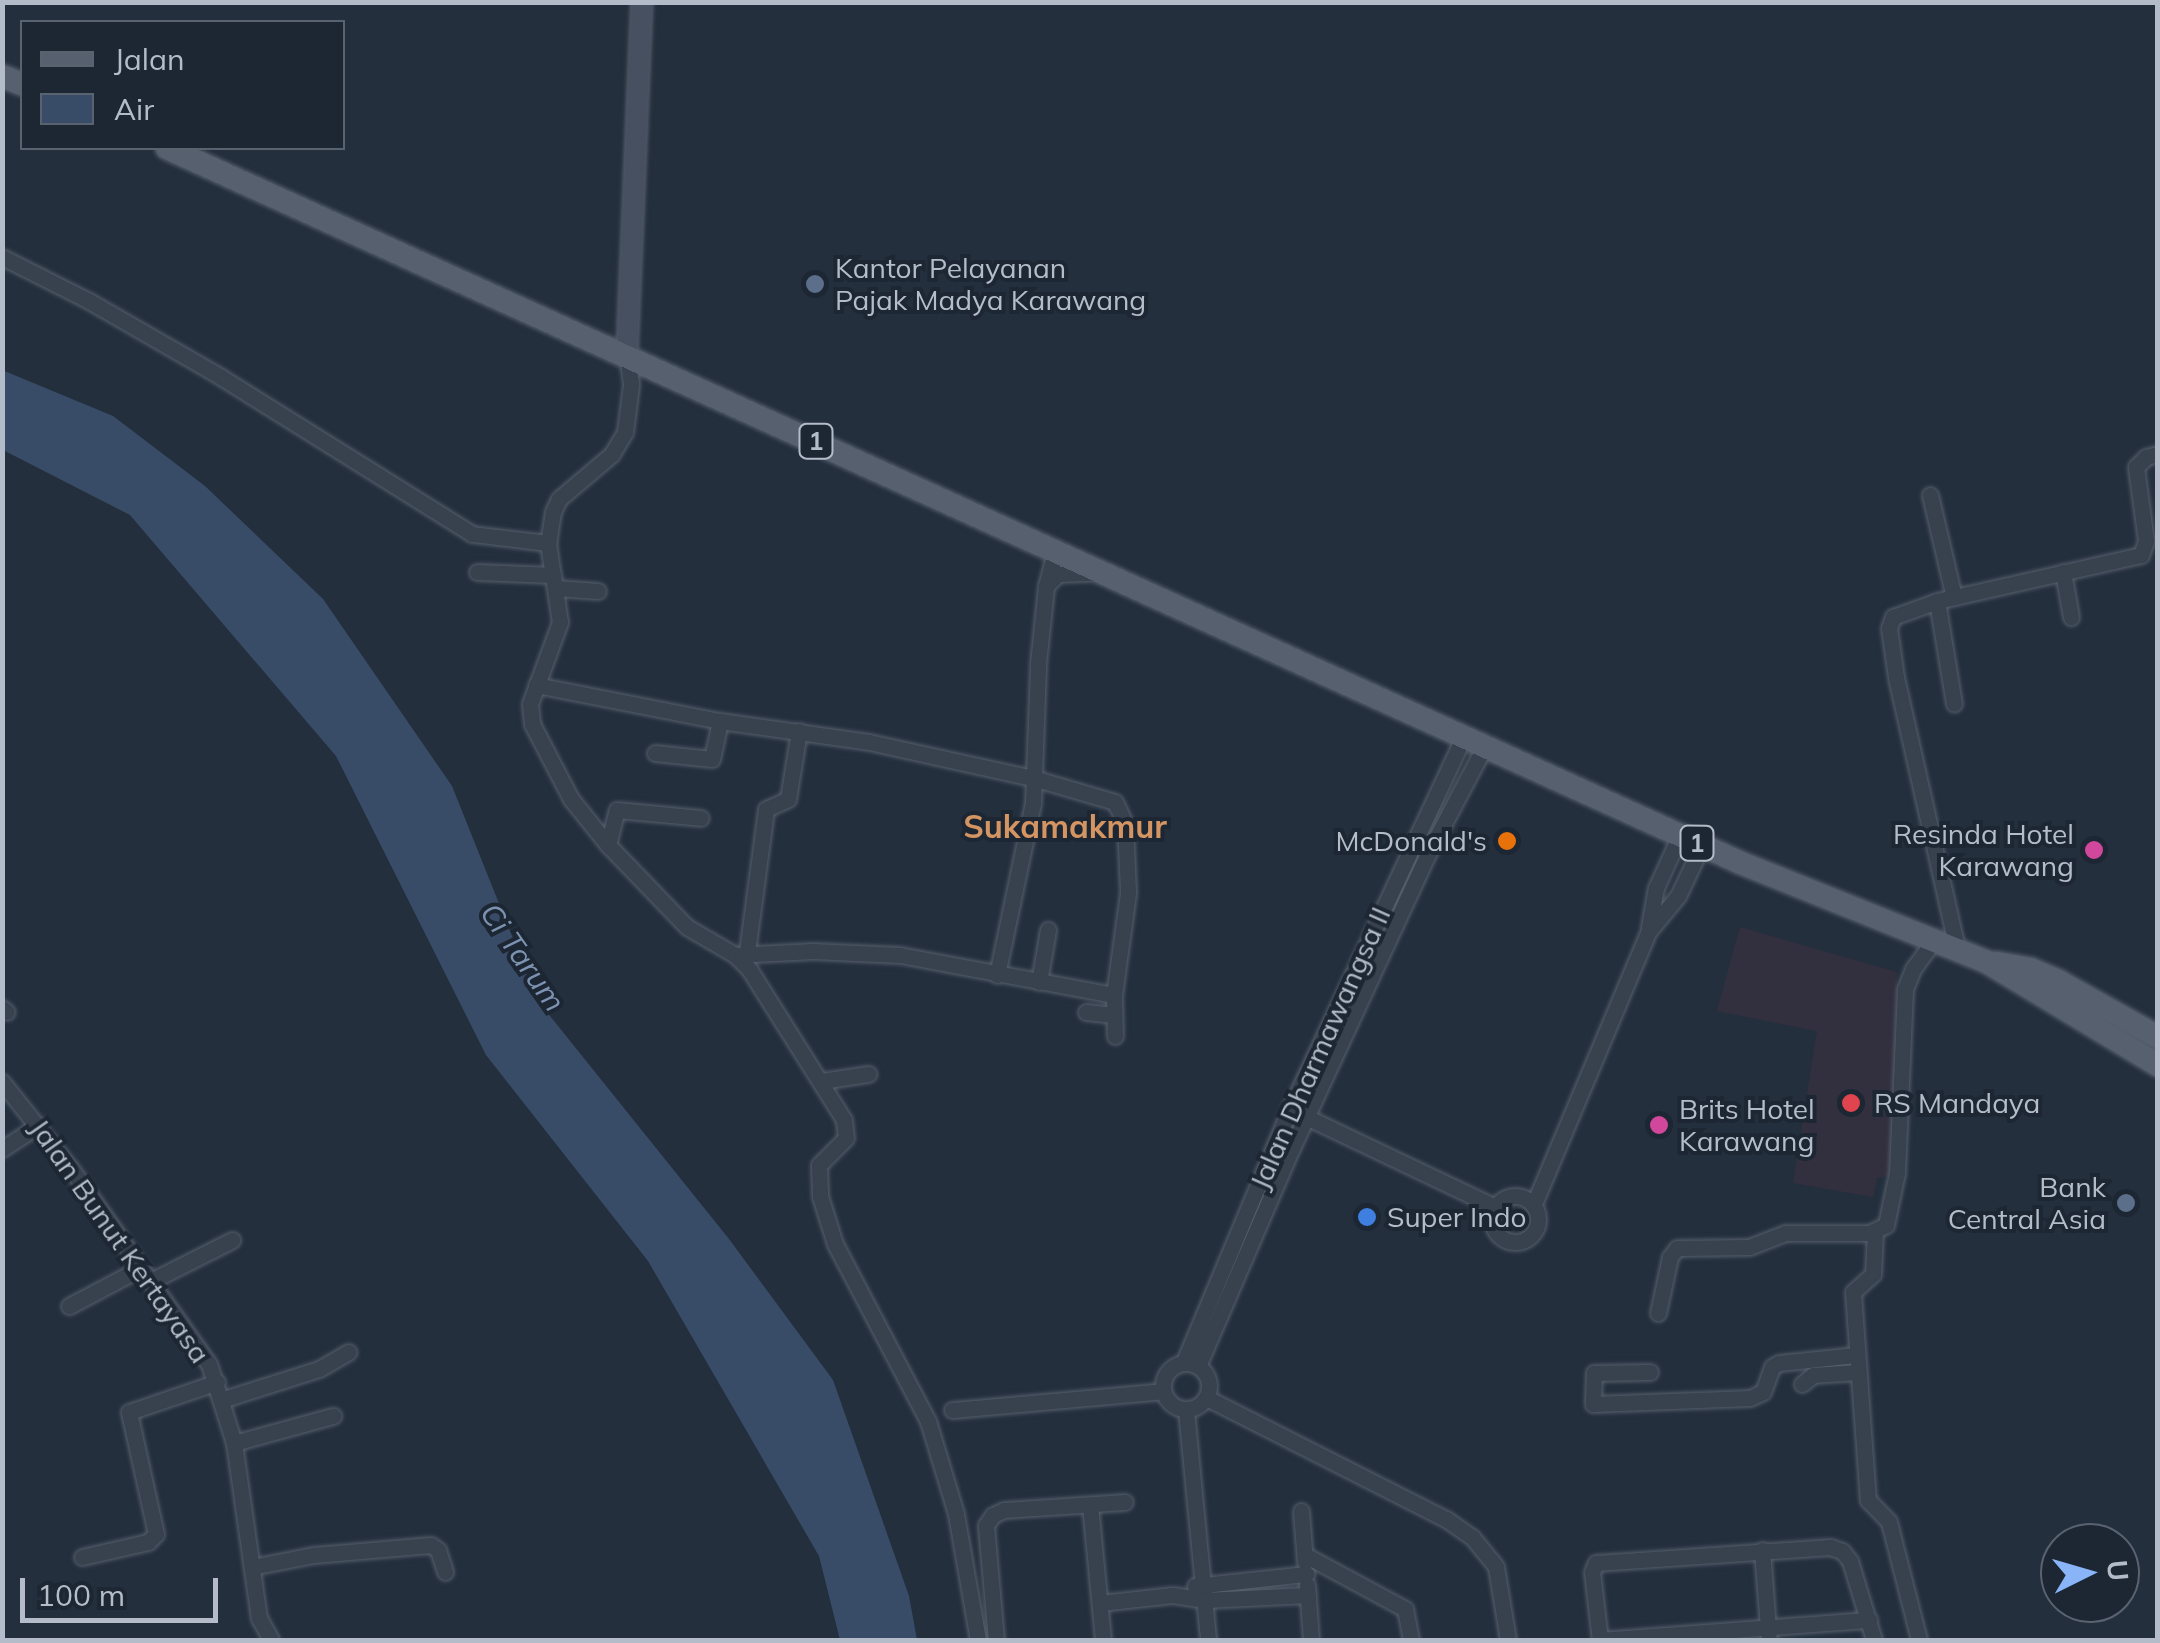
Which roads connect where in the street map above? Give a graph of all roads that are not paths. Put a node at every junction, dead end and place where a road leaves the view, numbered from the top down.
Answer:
1 (642, 2) edge
2 (171, 150) edge
3 (2, 258) edge
4 (628, 355) junction
5 (2158, 454) edge
6 (1930, 496) dead end
7 (548, 543) junction
8 (1055, 553) junction
9 (477, 572) dead end
10 (2063, 572) junction
11 (1104, 575) junction
12 (555, 581) junction
13 (1046, 586) junction
14 (598, 591) dead end
15 (1954, 597) junction
16 (1937, 601) junction
17 (2071, 617) dead end
18 (536, 684) junction
19 (1954, 704) dead end
20 (720, 721) junction
21 (799, 731) junction
22 (1474, 741) junction
23 (655, 753) dead end
24 (1033, 778) junction
25 (701, 818) dead end
26 (1691, 840) junction
27 (608, 845) junction
28 (1048, 930) dead end
29 (1649, 931) junction
30 (1934, 940) junction
31 (1957, 948) junction
32 (741, 954) junction
33 (1988, 962) junction
34 (997, 975) junction
35 (1038, 982) junction
36 (1114, 995) junction
37 (1086, 1012) dead end
38 (1114, 1014) junction
39 (1115, 1036) dead end
40 (2158, 1037) edge
41 (2158, 1065) edge
42 (868, 1074) dead end
43 (822, 1081) junction
44 (2, 1082) edge
45 (1290, 1109) junction
46 (1306, 1117) junction
47 (39, 1125) junction
48 (2, 1150) edge
49 (1534, 1204) junction
50 (1494, 1208) junction
51 (1876, 1232) junction
52 (232, 1240) dead end
53 (146, 1275) junction
54 (69, 1306) dead end
55 (1658, 1313) dead end
56 (350, 1352) dead end
57 (1191, 1364) junction
58 (1857, 1364) junction
59 (1650, 1372) dead end
60 (217, 1382) junction
61 (1802, 1384) dead end
62 (1163, 1391) junction
63 (1207, 1398) junction
64 (221, 1400) junction
65 (952, 1410) dead end
66 (1186, 1410) junction
67 (333, 1416) dead end
68 (234, 1443) junction
69 (1125, 1502) dead end
70 (1090, 1504) junction
71 (1301, 1511) dead end
72 (1762, 1550) junction
73 (1304, 1555) junction
74 (82, 1556) dead end
75 (252, 1567) junction
76 (445, 1572) dead end
77 (1306, 1574) junction
78 (1203, 1583) junction
79 (1173, 1595) junction
80 (1308, 1595) junction
81 (1205, 1600) junction
82 (1100, 1603) junction
83 (1870, 1620) junction
84 (1769, 1634) edge
85 (1686, 1637) edge
86 (271, 1640) edge
87 (978, 1640) edge
88 (996, 1640) edge
89 (1103, 1640) edge
90 (1208, 1640) edge
91 (1311, 1640) edge
92 (1412, 1640) edge
93 (1508, 1640) edge
94 (1600, 1640) edge
95 (1874, 1640) edge
96 (1918, 1640) edge

1 - 4 street
2 - 4 main road, 1
3 - 7 street
4 - 7 street
4 - 8 main road, 1
5 - 10 street
6 - 15 street
7 - 12 street
8 - 11 main road, 1
8 - 13 street
9 - 12 street
10 - 15 street
10 - 17 street
11 - 13 street
11 - 22 main road, 1
12 - 14 street
12 - 18 street
13 - 24 street
15 - 16 street
16 - 19 street
16 - 31 street
18 - 20 street
18 - 27 street
20 - 21 street
20 - 23 street
21 - 24 street
21 - 32 street
22 - 26 main road, 1
22 - 45 street, Jalan Dharmawangsa II
22 - 46 street, Jalan Dharmawangsa II
24 - 34 street
24 - 36 street
25 - 27 street
26 - 29 street
26 - 29 street
26 - 30 main road, 1
27 - 32 street
28 - 35 street
29 - 49 street
30 - 31 main road, 1
30 - 51 street
31 - 33 main road, 1
32 - 34 street
32 - 43 street
33 - 40 main road, 1
33 - 41 main road, 1
34 - 35 street
35 - 36 street
36 - 38 street
37 - 38 street
38 - 39 street
42 - 43 street
43 - 87 street
44 - 47 street, Jalan Bunut Kertayasa
45 - 46 street
45 - 57 street, Jalan Dharmawangsa II
46 - 50 street
46 - 57 street, Jalan Dharmawangsa II
47 - 48 street
47 - 53 street, Jalan Bunut Kertayasa
49 - 50 street
49 - 50 street
51 - 55 street
51 - 58 street
52 - 53 street
53 - 54 street
53 - 60 street, Jalan Bunut Kertayasa
56 - 64 street
57 - 62 street
57 - 63 street
58 - 59 street
58 - 61 street
58 - 96 street
60 - 64 street, Jalan Bunut Kertayasa
60 - 74 street
62 - 65 street
62 - 66 street
63 - 66 street
63 - 93 street
64 - 68 street, Jalan Bunut Kertayasa
66 - 78 street
67 - 68 street
68 - 75 street, Jalan Bunut Kertayasa
69 - 70 street
70 - 82 street
70 - 88 street
71 - 73 street
72 - 83 street
72 - 84 street
72 - 94 street
73 - 77 street
73 - 92 street
75 - 76 street
75 - 86 street, Jalan Bunut Kertayasa
77 - 78 street
77 - 80 street
78 - 79 street
78 - 81 street
79 - 81 street
79 - 82 street
80 - 81 street
80 - 91 street
81 - 90 street
82 - 89 street
83 - 84 street
83 - 95 street
84 - 85 street
85 - 94 street

